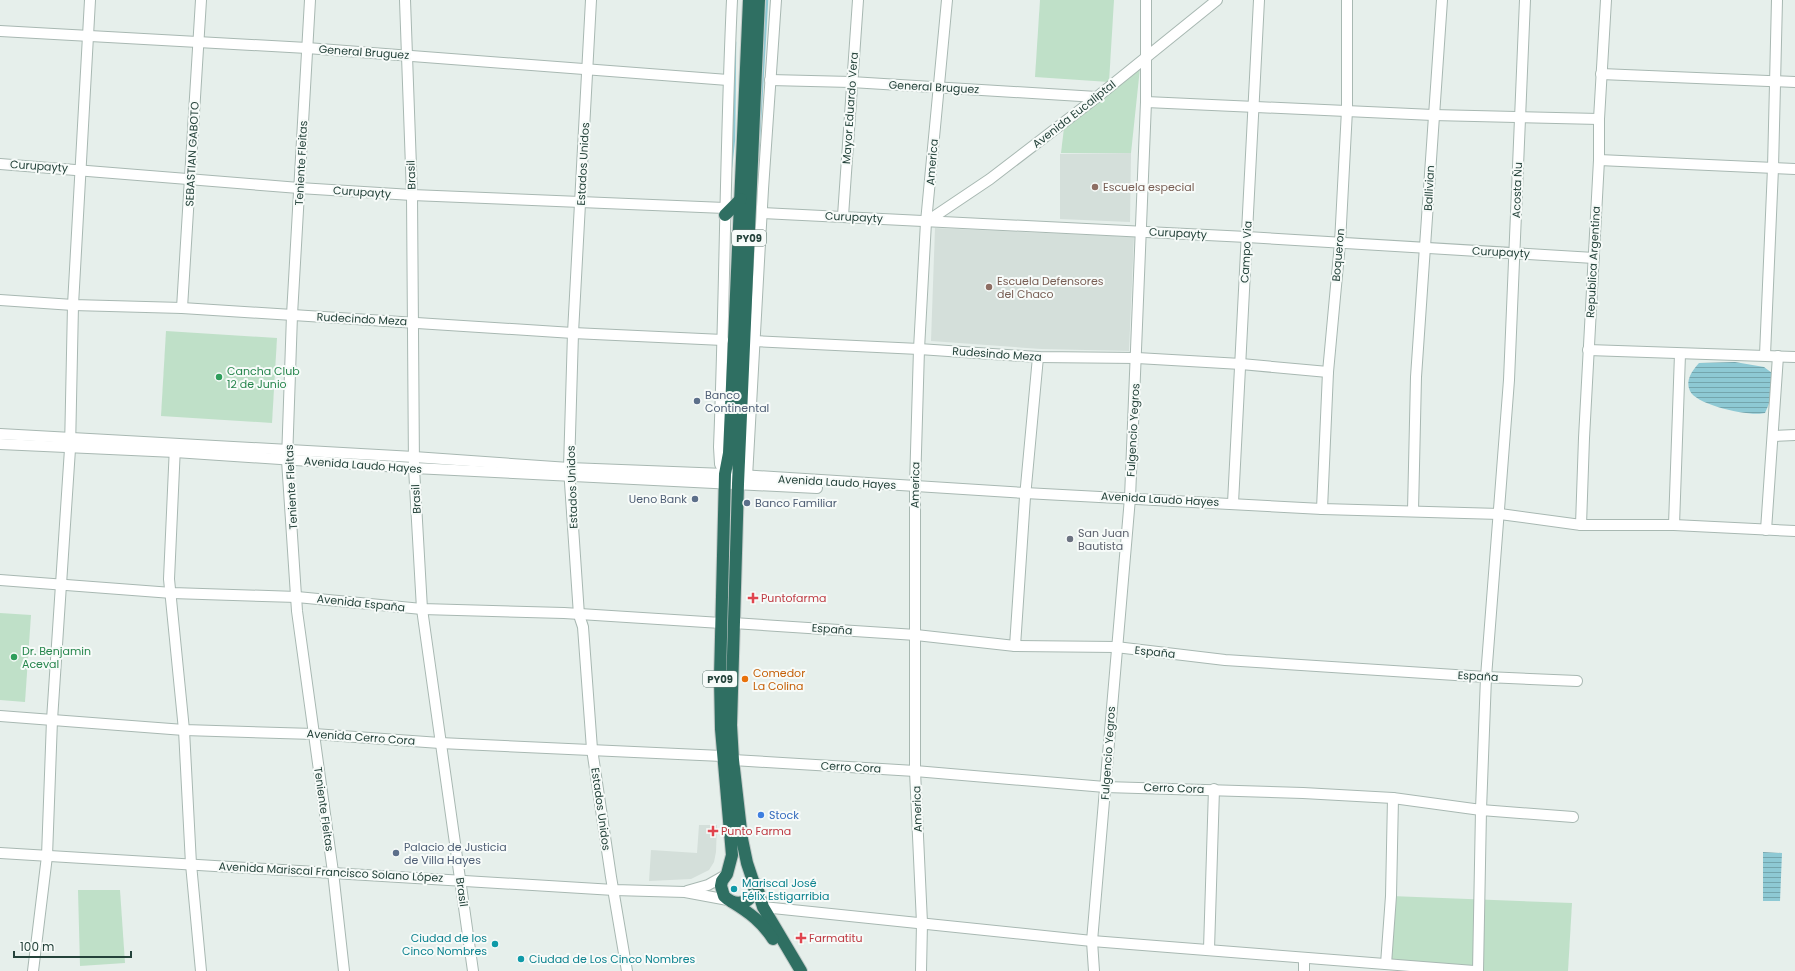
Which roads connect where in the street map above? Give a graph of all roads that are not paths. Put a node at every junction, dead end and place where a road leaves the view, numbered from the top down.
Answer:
1 (90, 0) edge
2 (201, 0) edge
3 (310, 0) edge
4 (405, 0) edge
5 (591, 0) edge
6 (732, 0) edge
7 (749, 0) edge
8 (759, 0) edge
9 (776, 0) edge
10 (858, 0) edge
11 (947, 0) edge
12 (1146, 0) edge
13 (1217, 0) edge
14 (1259, 0) edge
15 (1347, 0) edge
16 (1442, 0) edge
17 (1525, 0) edge
18 (1606, 0) edge
19 (1777, 0) edge
20 (0, 31) edge
21 (87, 36) junction
22 (198, 41) junction
23 (307, 48) junction
24 (407, 55) junction
25 (1146, 56) junction
26 (587, 68) junction
27 (1601, 74) junction
28 (728, 80) junction
29 (770, 80) junction
30 (851, 82) junction
31 (1775, 82) junction
32 (1795, 82) edge
33 (939, 88) junction
34 (1097, 97) junction
35 (1146, 102) junction
36 (1253, 105) junction
37 (1347, 110) junction
38 (1433, 115) junction
39 (1519, 117) junction
40 (1599, 119) junction
41 (1599, 160) junction
42 (0, 164) edge
43 (1773, 168) junction
44 (80, 169) junction
45 (1795, 169) edge
46 (190, 178) junction
47 (300, 188) junction
48 (412, 195) junction
49 (741, 199) junction
50 (581, 203) junction
51 (725, 211) junction
52 (762, 213) junction
53 (843, 216) junction
54 (926, 222) junction
55 (1140, 231) junction
56 (1247, 237) junction
57 (1340, 243) junction
58 (1426, 248) junction
59 (1515, 253) junction
60 (1594, 258) junction
61 (0, 300) edge
62 (73, 306) junction
63 (182, 308) junction
64 (292, 315) junction
65 (412, 322) junction
66 (573, 333) junction
67 (723, 340) junction
68 (754, 341) junction
69 (919, 349) junction
70 (1588, 350) junction
71 (1680, 354) junction
72 (1765, 355) junction
73 (1778, 356) junction
74 (1038, 357) junction
75 (1795, 357) edge
76 (1137, 358) junction
77 (1241, 364) junction
78 (1328, 372) junction
79 (0, 434) edge
80 (1795, 435) edge
81 (1773, 436) junction
82 (0, 444) edge
83 (70, 444) junction
84 (175, 448) junction
85 (288, 455) junction
86 (414, 457) junction
87 (414, 468) junction
88 (570, 472) junction
89 (725, 479) junction
90 (741, 479) junction
91 (915, 489) junction
92 (1025, 495) junction
93 (1129, 500) junction
94 (1233, 503) junction
95 (1322, 509) junction
96 (1413, 511) junction
97 (1500, 514) junction
98 (1581, 525) junction
99 (1674, 525) junction
100 (1766, 530) junction
101 (1795, 531) edge
102 (0, 580) edge
103 (62, 584) junction
104 (172, 593) junction
105 (297, 597) junction
106 (422, 609) junction
107 (579, 615) junction
108 (727, 623) junction
109 (916, 635) junction
110 (1014, 646) junction
111 (1116, 647) junction
112 (1486, 677) junction
113 (1577, 681) dead end
114 (0, 716) edge
115 (52, 720) junction
116 (184, 730) junction
117 (314, 734) junction
118 (440, 743) junction
119 (592, 749) junction
120 (728, 758) junction
121 (916, 771) junction
122 (1105, 787) junction
123 (1214, 790) junction
124 (1393, 798) junction
125 (1481, 810) junction
126 (1573, 817) dead end
127 (0, 853) edge
128 (47, 856) junction
129 (191, 864) junction
130 (333, 872) junction
131 (726, 875) junction
132 (754, 879) junction
133 (460, 880) junction
134 (614, 890) junction
135 (685, 892) junction
136 (730, 901) junction
137 (763, 906) junction
138 (922, 922) junction
139 (1092, 941) junction
140 (1209, 949) junction
141 (1304, 958) junction
142 (1386, 964) junction
143 (33, 971) edge
144 (201, 971) edge
145 (344, 971) edge
146 (473, 971) edge
147 (627, 971) edge
148 (793, 971) edge
149 (801, 971) edge
150 (921, 971) edge
151 (1094, 971) edge
152 (1304, 971) edge
153 (1474, 971) edge
154 (1478, 971) edge

1 - 21 street
2 - 22 street, SEBASTIAN GABOTO
3 - 23 street, Teniente Fleitas
4 - 24 street, Brasil
5 - 26 street, Estados Unidos
6 - 28 street
7 - 49 highway, PY09
8 - 90 highway, PY09
9 - 29 street
10 - 30 street, Mayor Eduardo Vera
11 - 33 street, America
12 - 25 street, Fulgencio Yegros
13 - 25 street, Avenida Eucaliptal
14 - 36 street, Campo Via
15 - 37 street, Boqueron
16 - 38 street, Ballivian
17 - 39 street, Acosta Ñu
18 - 27 street, Republica Argentina
19 - 31 street
20 - 21 street, General Bruguez
21 - 22 street, General Bruguez
21 - 44 street
22 - 23 street, General Bruguez
22 - 46 street, SEBASTIAN GABOTO
23 - 24 street, General Bruguez
23 - 47 street, Teniente Fleitas
24 - 26 street, General Bruguez
24 - 48 street, Brasil
25 - 34 street, Avenida Eucaliptal
25 - 35 street, Fulgencio Yegros
26 - 28 street, General Bruguez
26 - 50 street, Estados Unidos
27 - 31 street
27 - 40 street, Republica Argentina
28 - 51 street
29 - 30 street, General Bruguez
29 - 52 street
30 - 33 street, General Bruguez
30 - 53 street, Mayor Eduardo Vera
31 - 32 street
31 - 43 street
33 - 34 street, General Bruguez
33 - 54 street, America
34 - 54 street, Avenida Eucaliptal
35 - 36 street
35 - 55 street, Fulgencio Yegros
36 - 37 street
36 - 56 street, Campo Via
37 - 38 street
37 - 57 street, Boqueron
38 - 39 street
38 - 58 street, Ballivian
39 - 40 street
39 - 59 street, Acosta Ñu
40 - 41 street, Republica Argentina
41 - 43 street
41 - 60 street, Republica Argentina
42 - 44 street, Curupayty
43 - 45 street
43 - 72 street
44 - 46 street, Curupayty
44 - 62 street
46 - 47 street, Curupayty
46 - 63 street, SEBASTIAN GABOTO
47 - 48 street, Curupayty
47 - 64 street, Teniente Fleitas
48 - 50 street, Curupayty
48 - 65 street, Brasil
49 - 51 highway
49 - 89 highway, PY09
50 - 51 street, Curupayty
50 - 66 street, Estados Unidos
51 - 67 street
52 - 53 street, Curupayty
52 - 68 street
53 - 54 street, Curupayty
54 - 55 street, Curupayty
54 - 69 street, America
55 - 56 street, Curupayty
55 - 76 street, Fulgencio Yegros
56 - 57 street, Curupayty
56 - 77 street, Campo Via
57 - 58 street, Curupayty
57 - 78 street, Boqueron
58 - 59 street, Curupayty
58 - 96 street, Ballivian
59 - 60 street, Curupayty
59 - 97 street, Acosta Ñu
60 - 70 street, Republica Argentina
61 - 62 street, Rudecindo Meza
62 - 63 street, Rudecindo Meza
62 - 83 street
63 - 64 street, Rudecindo Meza
64 - 65 street, Rudecindo Meza
64 - 85 street, Teniente Fleitas
65 - 66 street, Rudecindo Meza
65 - 86 street, Brasil
66 - 67 street, Rudecindo Meza
66 - 88 street, Estados Unidos
67 - 89 street
68 - 69 street, Rudesindo Meza
68 - 90 street
69 - 74 street, Rudesindo Meza
69 - 91 street, America
70 - 71 street
70 - 98 street, Republica Argentina
71 - 72 street
71 - 99 street
72 - 73 street
73 - 75 street
73 - 81 street
74 - 76 street, Rudesindo Meza
74 - 92 street
76 - 77 street, Rudesindo Meza
76 - 93 street, Fulgencio Yegros
77 - 78 street, Rudesindo Meza
77 - 94 street, Campo Via
78 - 95 street, Boqueron
79 - 83 street, Avenida Laudo Hayes
80 - 81 street
81 - 100 street
82 - 83 street, Avenida Laudo Hayes
83 - 84 street, Avenida Laudo Hayes
83 - 103 street
84 - 85 street, Avenida Laudo Hayes
84 - 104 street
85 - 86 street, Avenida Laudo Hayes
85 - 87 street, Avenida Laudo Hayes
85 - 105 street, Teniente Fleitas
86 - 87 street, Brasil
86 - 88 street, Avenida Laudo Hayes
87 - 88 street, Avenida Laudo Hayes
87 - 106 street, Brasil
88 - 89 street, Avenida Laudo Hayes
88 - 107 street, Estados Unidos
89 - 90 street, Avenida Laudo Hayes
89 - 108 highway, PY09
90 - 91 street, Avenida Laudo Hayes
90 - 108 highway, PY09
91 - 92 street, Avenida Laudo Hayes
91 - 109 street, America
92 - 93 street, Avenida Laudo Hayes
92 - 110 street
93 - 94 street, Avenida Laudo Hayes
93 - 111 street, Fulgencio Yegros
94 - 95 street, Avenida Laudo Hayes
95 - 96 street, Avenida Laudo Hayes
96 - 97 street, Avenida Laudo Hayes
97 - 98 street, Avenida Laudo Hayes
97 - 112 street, Acosta Ñu
98 - 99 street, Avenida Laudo Hayes
99 - 100 street, Avenida Laudo Hayes
100 - 101 street, Avenida Laudo Hayes
102 - 103 street, Avenida España
103 - 104 street, Avenida España
103 - 115 street
104 - 105 street, Avenida España
104 - 116 street
105 - 106 street, Avenida España
105 - 117 street, Teniente Fleitas
106 - 107 street, Avenida España
106 - 118 street, Brasil
107 - 108 street, Avenida España
107 - 119 street, Estados Unidos
108 - 109 street, España
108 - 120 highway, PY09
109 - 110 street, España
109 - 121 street, America
110 - 111 street, España
111 - 112 street, España
111 - 122 street, Fulgencio Yegros
112 - 113 street, España
112 - 125 street
114 - 115 street, Avenida Cerro Cora
115 - 116 street, Avenida Cerro Cora
115 - 128 street
116 - 117 street, Avenida Cerro Cora
116 - 129 street
117 - 118 street, Avenida Cerro Cora
117 - 130 street, Teniente Fleitas
118 - 119 street, Avenida Cerro Cora
118 - 133 street, Brasil
119 - 120 street, Avenida Cerro Cora
119 - 134 street, Estados Unidos
120 - 121 street, Cerro Cora
120 - 131 highway, PY09
120 - 132 highway, PY09
121 - 122 street, Cerro Cora
121 - 138 street, America
122 - 123 street, Cerro Cora
122 - 139 street, Fulgencio Yegros
123 - 124 street, Cerro Cora
123 - 140 street
124 - 125 street, Cerro Cora
124 - 142 street
125 - 126 street, Cerro Cora
125 - 154 street
127 - 128 street, Avenida Mariscal Francisco Solano López
128 - 129 street, Avenida Mariscal Francisco Solano López
128 - 143 street
129 - 130 street, Avenida Mariscal Francisco Solano López
129 - 144 street
130 - 133 street, Avenida Mariscal Francisco Solano López
130 - 145 street, Teniente Fleitas
131 - 132 highway
131 - 135 street
131 - 136 highway, PY09
132 - 136 highway
132 - 137 highway, PY09
133 - 134 street, Avenida Mariscal Francisco Solano López
133 - 146 street, Brasil
134 - 135 street, Avenida Mariscal Francisco Solano López
134 - 147 street, Estados Unidos
135 - 136 street
136 - 148 highway
137 - 138 street
137 - 149 highway, PY09
138 - 139 street
138 - 150 street, America
139 - 140 street
139 - 151 street, Fulgencio Yegros
140 - 141 street
141 - 142 street
141 - 152 street
142 - 153 street

